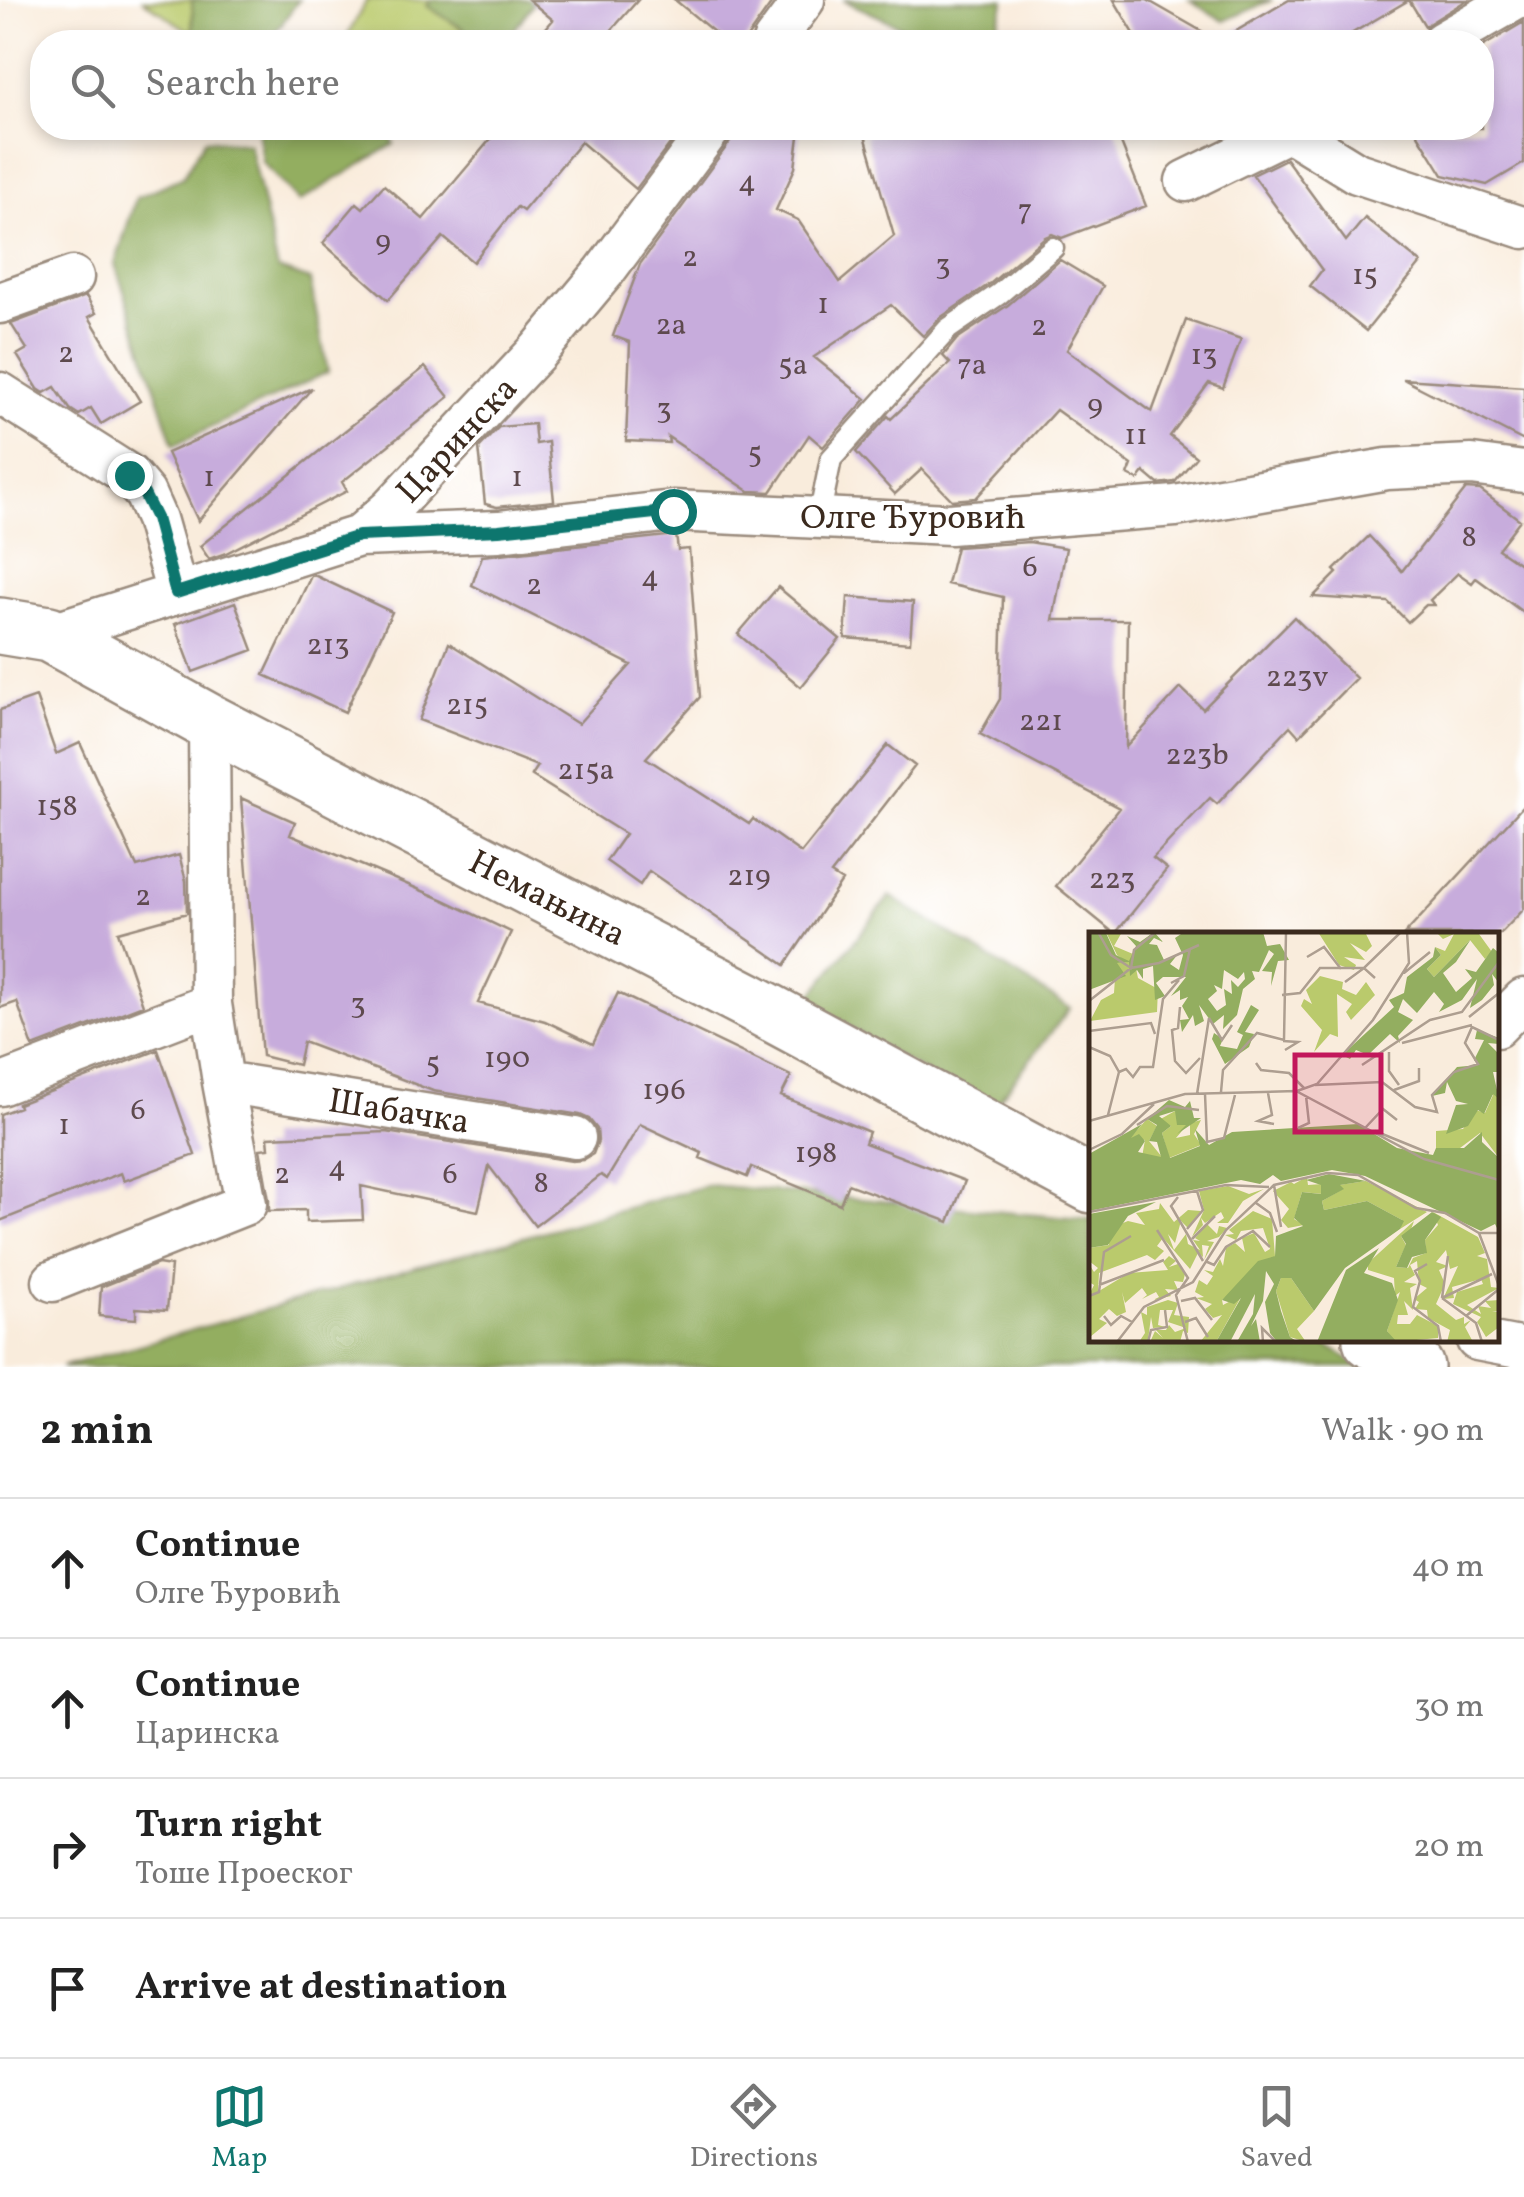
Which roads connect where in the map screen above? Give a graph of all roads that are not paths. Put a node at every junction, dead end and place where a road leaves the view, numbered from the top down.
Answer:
1 (804, 0) edge
2 (1515, 0) edge
3 (782, 30) edge
4 (1463, 30) edge
5 (702, 140) edge
6 (1270, 140) edge
7 (1309, 140) edge
8 (1186, 181) dead end
9 (1524, 228) edge
10 (1053, 248) dead end
11 (73, 277) dead end
12 (0, 302) edge
13 (0, 393) edge
14 (1524, 472) edge
15 (818, 518) junction
16 (359, 536) junction
17 (176, 593) junction
18 (24, 630) edge
19 (208, 722) junction
20 (1524, 999) edge
21 (212, 1004) junction
22 (1499, 1025) edge
23 (223, 1082) junction
24 (0, 1085) edge
25 (575, 1138) dead end
26 (1089, 1183) edge
27 (52, 1281) dead end
28 (1374, 1342) edge
29 (1487, 1342) edge
30 (1524, 1349) edge
31 (1416, 1367) edge

1 - 3 street
2 - 4 street
5 - 16 street, Царинска
6 - 8 street
7 - 9 street
10 - 15 lane
11 - 12 street
13 - 17 street
14 - 15 street, Олге Ђуровић
15 - 16 street, Олге Ђуровић
16 - 17 street, Царинска
17 - 18 street, Царинска
18 - 19 main road, Немањина
19 - 21 street
19 - 26 main road, Немањина
20 - 22 street
21 - 23 street
21 - 24 street
23 - 25 street, Шабачка
23 - 27 street
28 - 31 main road
29 - 30 street

